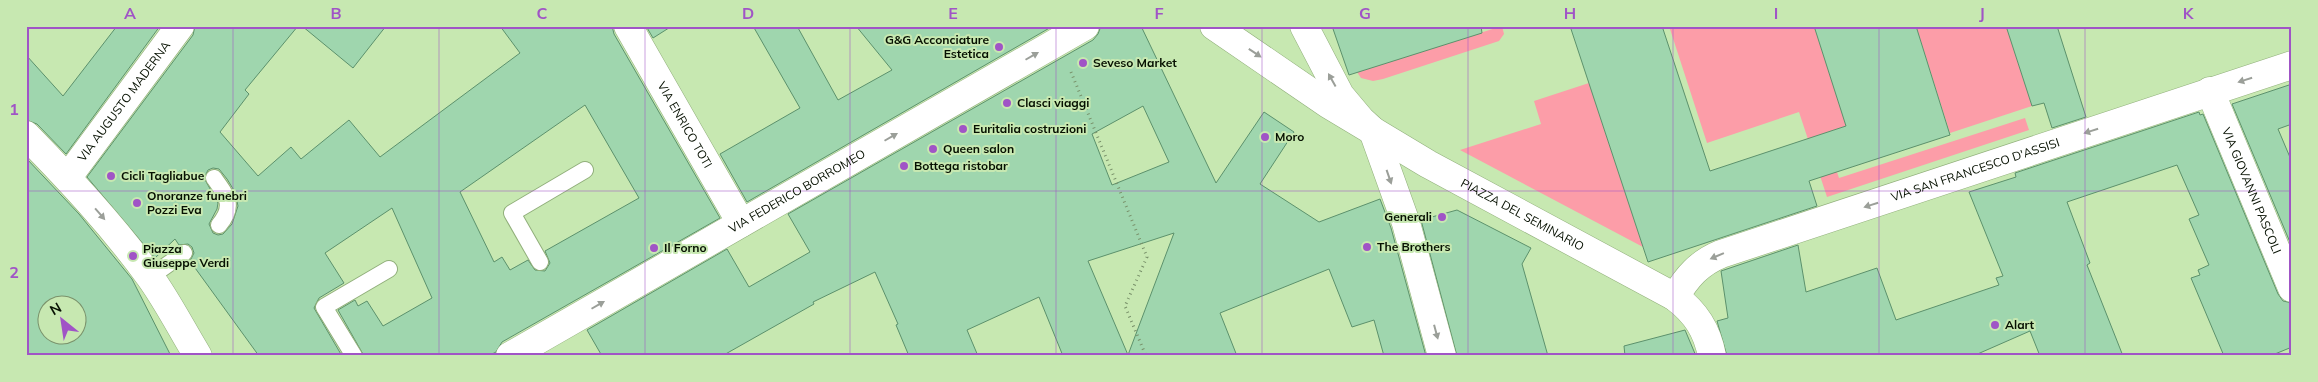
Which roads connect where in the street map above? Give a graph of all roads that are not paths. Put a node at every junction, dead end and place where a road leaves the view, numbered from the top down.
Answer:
1 (180, 26) edge
2 (628, 26) edge
3 (1085, 26) edge
4 (1215, 26) edge
5 (1248, 26) edge
6 (1304, 26) edge
7 (2292, 65) edge
8 (2210, 92) junction
9 (1373, 131) junction
10 (26, 135) edge
11 (585, 170) dead end
12 (68, 177) junction
13 (214, 178) dead end
14 (741, 223) junction
15 (219, 225) dead end
16 (184, 253) dead end
17 (540, 262) dead end
18 (389, 268) dead end
19 (150, 277) junction
20 (2292, 288) edge
21 (1674, 297) junction
22 (198, 356) edge
23 (354, 356) edge
24 (510, 356) edge
25 (1442, 356) edge
26 (1712, 356) edge

1 - 12 street, VIA AUGUSTO MADERNA
2 - 14 street, VIA ENRICO TOTI
14 -> 3 street, VIA FEDERICO BORROMEO
4 - 5 street, PIAZZA DEL SEMINARIO
4 -> 9 street, PIAZZA DEL SEMINARIO
9 -> 6 street, PIAZZA DEL SEMINARIO
7 -> 8 street, VIA SAN FRANCESCO D'ASSISI
8 - 20 street, VIA GIOVANNI PASCOLI
8 -> 21 street, VIA SAN FRANCESCO D'ASSISI
9 - 21 street, PIAZZA DEL SEMINARIO
9 -> 25 street
10 - 12 street
11 - 17 lane
12 -> 19 street
13 - 15 lane
24 -> 14 street, VIA FEDERICO BORROMEO
16 - 19 lane
18 - 23 lane
19 - 22 street
21 - 26 street, PIAZZA DEL SEMINARIO

